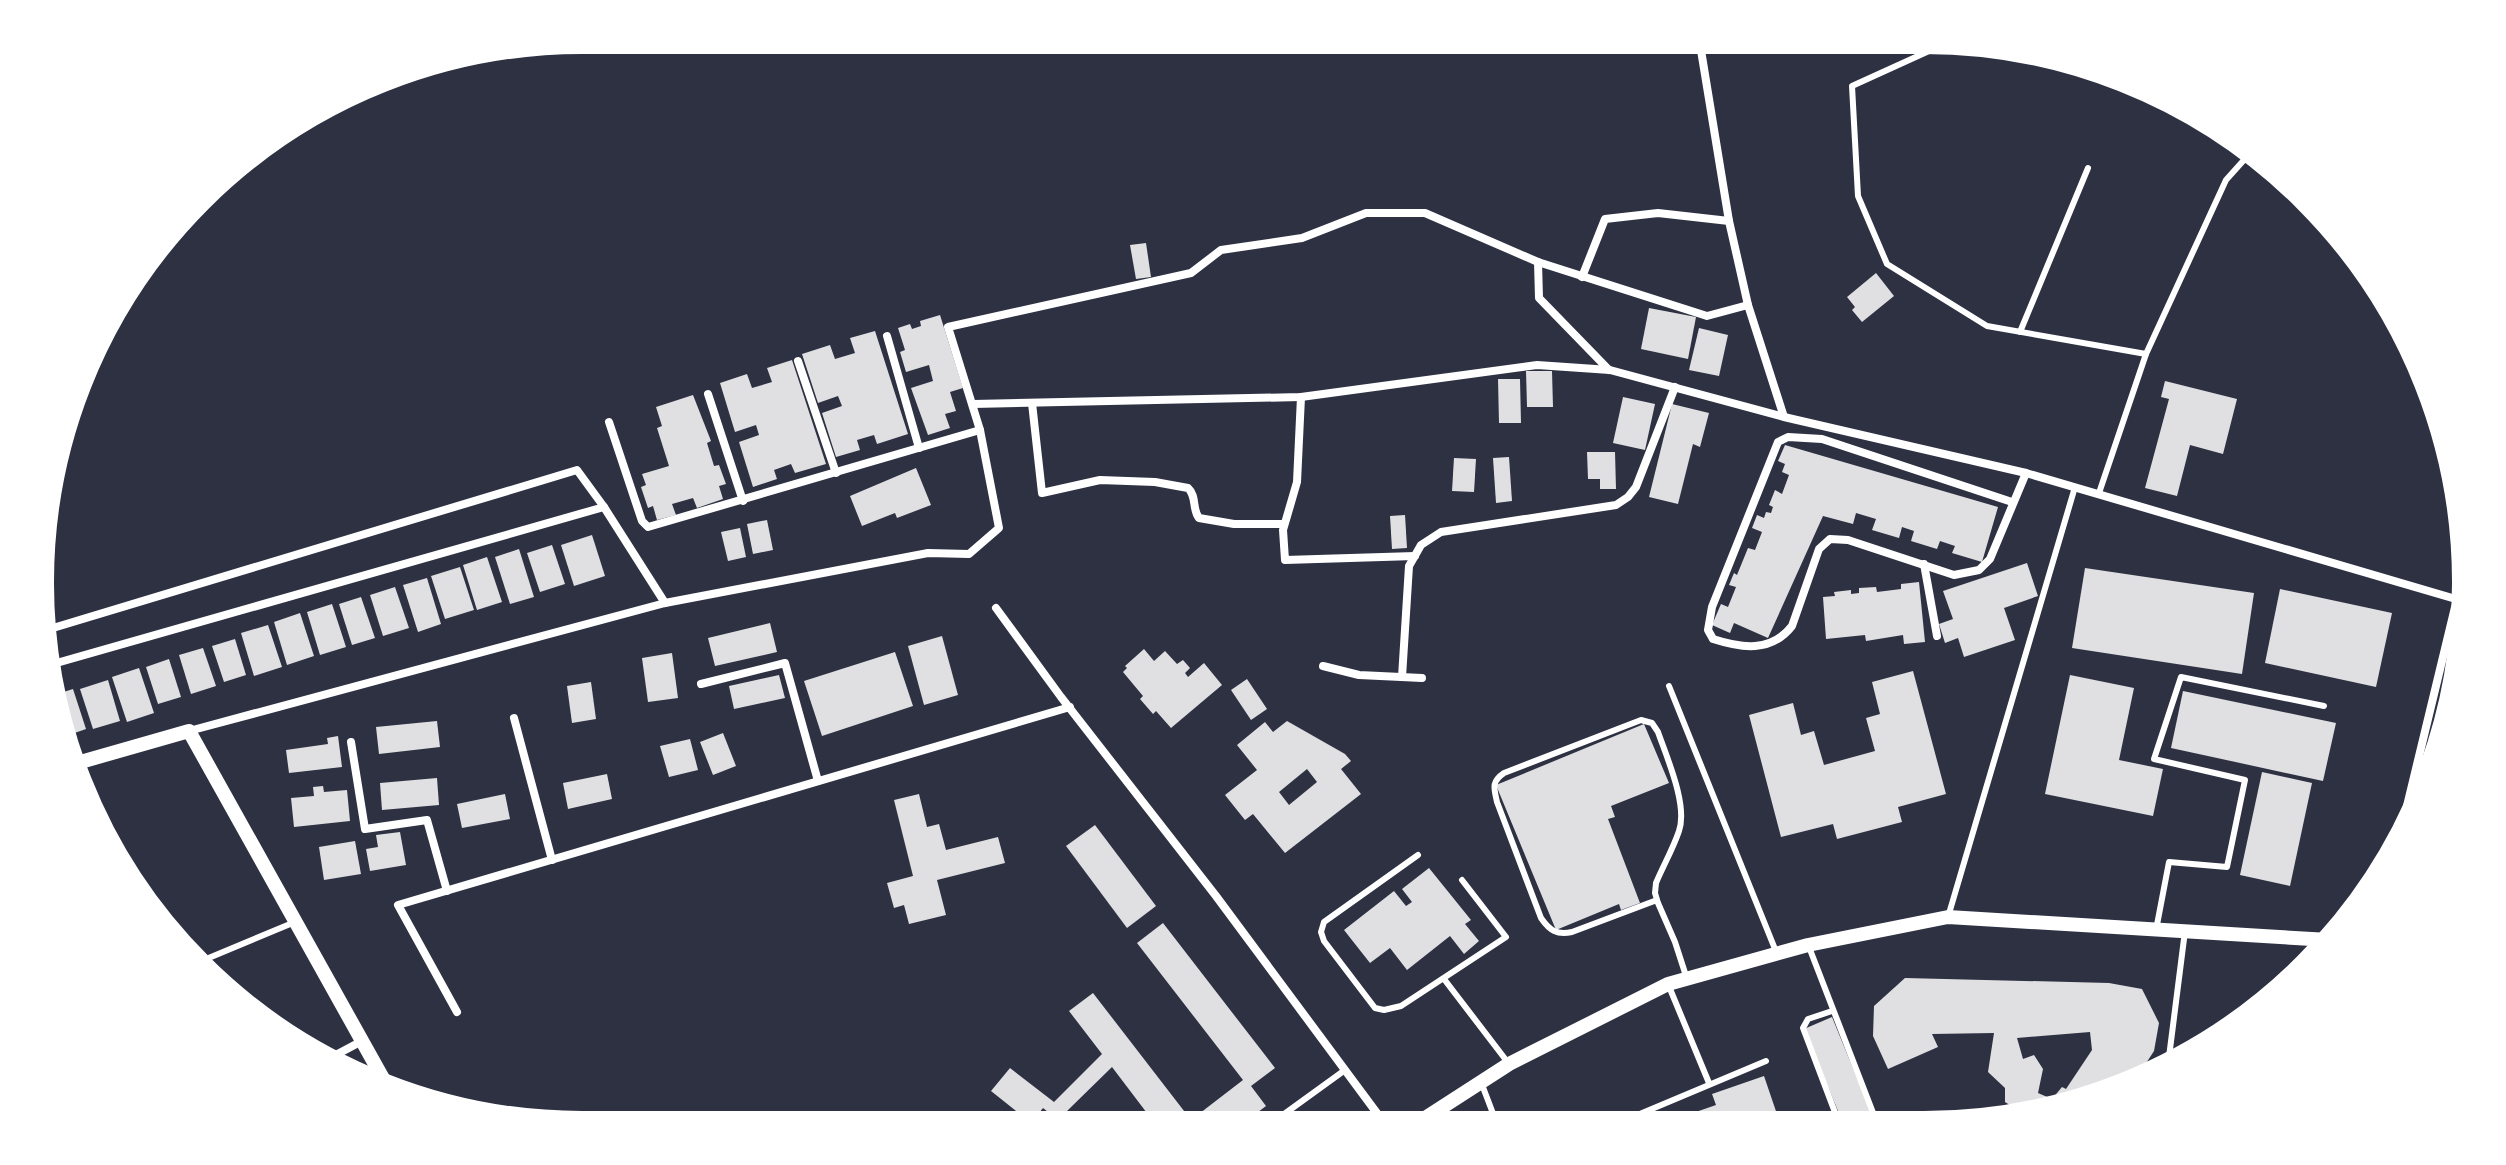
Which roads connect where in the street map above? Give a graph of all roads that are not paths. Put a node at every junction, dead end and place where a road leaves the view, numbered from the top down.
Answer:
1 (1701, 52) edge
2 (1927, 52) edge
3 (2244, 160) edge
4 (2088, 168) dead end
5 (1729, 221) junction
6 (1538, 262) junction
7 (1582, 277) junction
8 (1748, 305) junction
9 (2020, 332) junction
10 (887, 336) dead end
11 (2146, 354) junction
12 (798, 361) dead end
13 (1610, 370) junction
14 (1675, 387) junction
15 (708, 394) dead end
16 (1301, 397) junction
17 (1032, 403) junction
18 (973, 404) junction
19 (1784, 417) junction
20 (609, 422) dead end
21 (980, 430) junction
22 (919, 448) junction
23 (836, 473) junction
24 (2026, 473) junction
25 (2075, 487) junction
26 (2099, 493) junction
27 (743, 501) junction
28 (2012, 502) junction
29 (604, 507) junction
30 (1284, 524) junction
31 (1415, 556) junction
32 (1924, 564) junction
33 (2454, 598) edge
34 (665, 603) junction
35 (996, 608) dead end
36 (54, 628) edge
37 (1937, 636) dead end
38 (2450, 642) edge
39 (59, 662) edge
40 (1323, 666) dead end
41 (1402, 677) junction
42 (1422, 678) dead end
43 (701, 684) dead end
44 (1669, 686) dead end
45 (2324, 706) dead end
46 (1070, 707) junction
47 (514, 718) dead end
48 (189, 731) junction
49 (351, 742) dead end
50 (83, 761) edge
51 (818, 781) junction
52 (2411, 792) edge
53 (1418, 855) dead end
54 (552, 860) junction
55 (1462, 880) dead end
56 (447, 891) junction
57 (1657, 900) junction
58 (1948, 917) junction
59 (295, 922) junction
60 (2156, 930) junction
61 (2185, 931) junction
62 (2316, 939) edge
63 (1808, 945) junction
64 (1777, 954) junction
65 (208, 958) edge
66 (1444, 979) junction
67 (1687, 979) junction
68 (1668, 984) junction
69 (1832, 1011) junction
70 (457, 1012) dead end
71 (362, 1041) junction
72 (2170, 1052) edge
73 (339, 1053) edge
74 (1766, 1061) dead end
75 (1509, 1064) junction
76 (1345, 1070) junction
77 (380, 1073) edge
78 (1481, 1082) junction
79 (1709, 1083) junction
80 (1286, 1113) edge
81 (1377, 1113) edge
82 (1433, 1113) edge
83 (1493, 1113) edge
84 (1641, 1113) edge
85 (1835, 1113) edge
86 (1873, 1113) edge

1 - 5 street
2 - 9 lane
3 - 11 lane
4 - 9 lane
5 - 7 street
5 - 8 street
6 - 7 street
6 - 13 street
6 - 18 street
7 - 8 street
8 - 19 street
9 - 11 lane
10 - 22 street
11 - 26 lane
12 - 23 street
13 - 14 street
13 - 16 street
14 - 19 street
14 - 31 street
15 - 27 street
16 - 17 street
16 - 30 street
17 - 18 street
17 - 30 street
18 - 21 street
19 - 24 street
20 - 27 street
21 - 22 street
21 - 34 street
22 - 23 street
23 - 27 street
24 - 25 street
24 - 28 street
25 - 26 street
25 - 58 lane
26 - 33 street
28 - 32 street
28 - 32 street
29 - 34 street
29 - 36 street
29 - 39 street
30 - 31 street
31 - 41 street
32 - 37 street
34 - 48 street
35 - 46 street
38 - 52 street
40 - 41 street
41 - 42 street
43 - 51 street
44 - 64 lane
45 - 60 lane
46 - 51 street
46 - 76 street
47 - 54 street
48 - 50 street
48 - 59 street
49 - 56 street
51 - 54 street
53 - 66 lane
54 - 56 street
55 - 66 lane
56 - 70 street
57 - 57 lane
57 - 67 lane
58 - 60 street
58 - 63 street
59 - 65 lane
59 - 71 street
60 - 61 street
61 - 62 street
61 - 72 lane
63 - 64 street
63 - 69 lane
64 - 67 street
66 - 75 lane
67 - 68 street
68 - 75 street
68 - 79 lane
69 - 85 lane
69 - 86 lane
71 - 73 street
71 - 77 street
74 - 79 lane
75 - 78 street
76 - 80 lane
76 - 81 street
78 - 82 street
78 - 83 lane
79 - 84 lane

